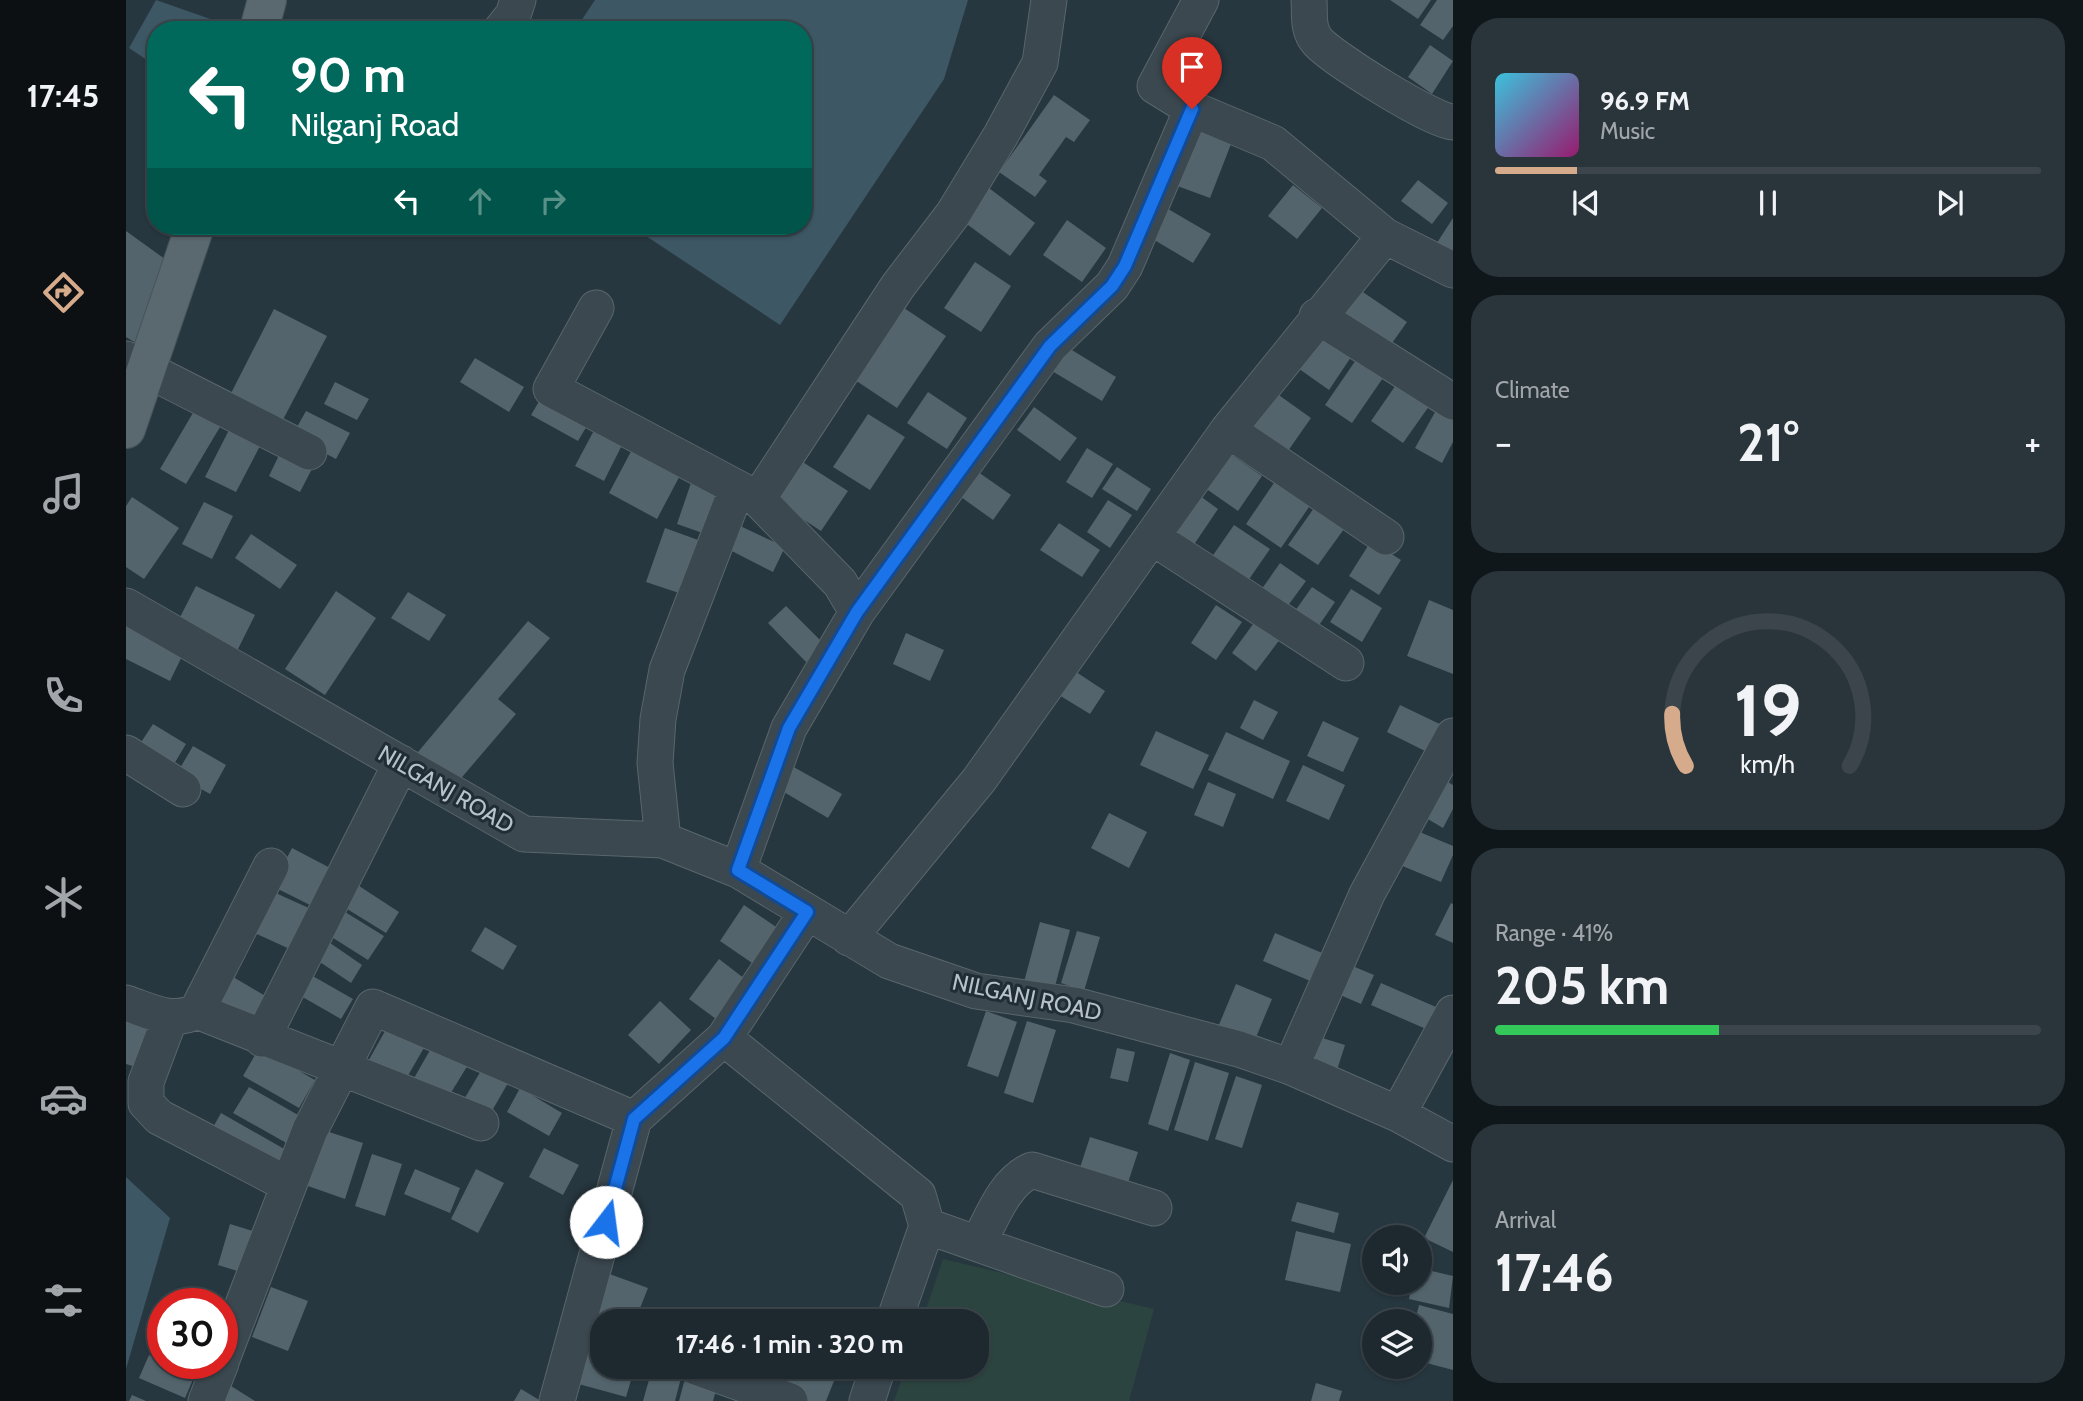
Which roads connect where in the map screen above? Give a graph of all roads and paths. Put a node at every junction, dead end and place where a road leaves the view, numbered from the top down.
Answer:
1 (267, 0) edge
2 (518, 0) edge
3 (1049, 0) edge
4 (1201, 0) edge
5 (1309, 0) edge
6 (261, 21) edge
7 (508, 21) edge
8 (1192, 109) junction
9 (1453, 122) edge
10 (192, 235) edge
11 (1385, 236) junction
12 (1453, 270) edge
13 (596, 308) dead end
14 (1317, 316) junction
15 (132, 389) edge
16 (1453, 402) edge
17 (1228, 430) junction
18 (309, 452) dead end
19 (747, 494) junction
20 (1152, 537) junction
21 (1386, 537) dead end
22 (126, 606) edge
23 (857, 612) junction
24 (1346, 663) dead end
25 (1453, 736) edge
26 (126, 753) edge
27 (401, 762) junction
28 (183, 789) dead end
29 (663, 841) junction
30 (271, 866) dead end
31 (738, 870) junction
32 (807, 912) junction
33 (849, 937) junction
34 (126, 1003) edge
35 (1453, 1013) edge
36 (184, 1015) junction
37 (724, 1038) junction
38 (262, 1039) junction
39 (1291, 1067) junction
40 (342, 1069) junction
41 (1398, 1114) junction
42 (634, 1119) junction
43 (481, 1123) dead end
44 (1453, 1144) edge
45 (289, 1185) junction
46 (1154, 1208) dead end
47 (927, 1226) junction
48 (978, 1244) junction
49 (1107, 1289) dead end
50 (594, 1309) edge
51 (898, 1309) edge
52 (238, 1317) edge
53 (590, 1328) edge
54 (214, 1379) edge
55 (729, 1379) edge
56 (874, 1379) edge
57 (206, 1401) edge
58 (557, 1401) edge
59 (790, 1401) edge
60 (867, 1401) edge

1 - 6 main road
2 - 7 street
3 - 19 street
4 - 8 street
5 - 9 street
8 - 11 street
8 - 23 street
10 - 15 main road
11 - 12 street
11 - 14 street
13 - 19 street
14 - 16 street
14 - 17 street
15 - 18 street
17 - 20 street
17 - 21 street
19 - 23 street
19 - 29 street
20 - 24 street
20 - 33 street
22 - 27 street, NILGANJ ROAD
23 - 31 street
25 - 39 street
26 - 28 street
27 - 29 street, NILGANJ ROAD
27 - 38 street
29 - 31 street, NILGANJ ROAD
30 - 36 street
31 - 32 street, NILGANJ ROAD
32 - 33 street, NILGANJ ROAD
32 - 37 street
33 - 39 street, NILGANJ ROAD
34 - 36 street
35 - 41 street
36 - 38 street
36 - 45 street
37 - 42 street
37 - 47 street
38 - 40 street
39 - 41 street, NILGANJ ROAD
40 - 42 street
40 - 43 street
40 - 45 street
41 - 44 street, NILGANJ ROAD
42 - 50 street
45 - 52 street
46 - 48 street
47 - 48 street
47 - 51 street
48 - 49 street
53 - 58 street
54 - 57 street
55 - 59 street
56 - 60 street

